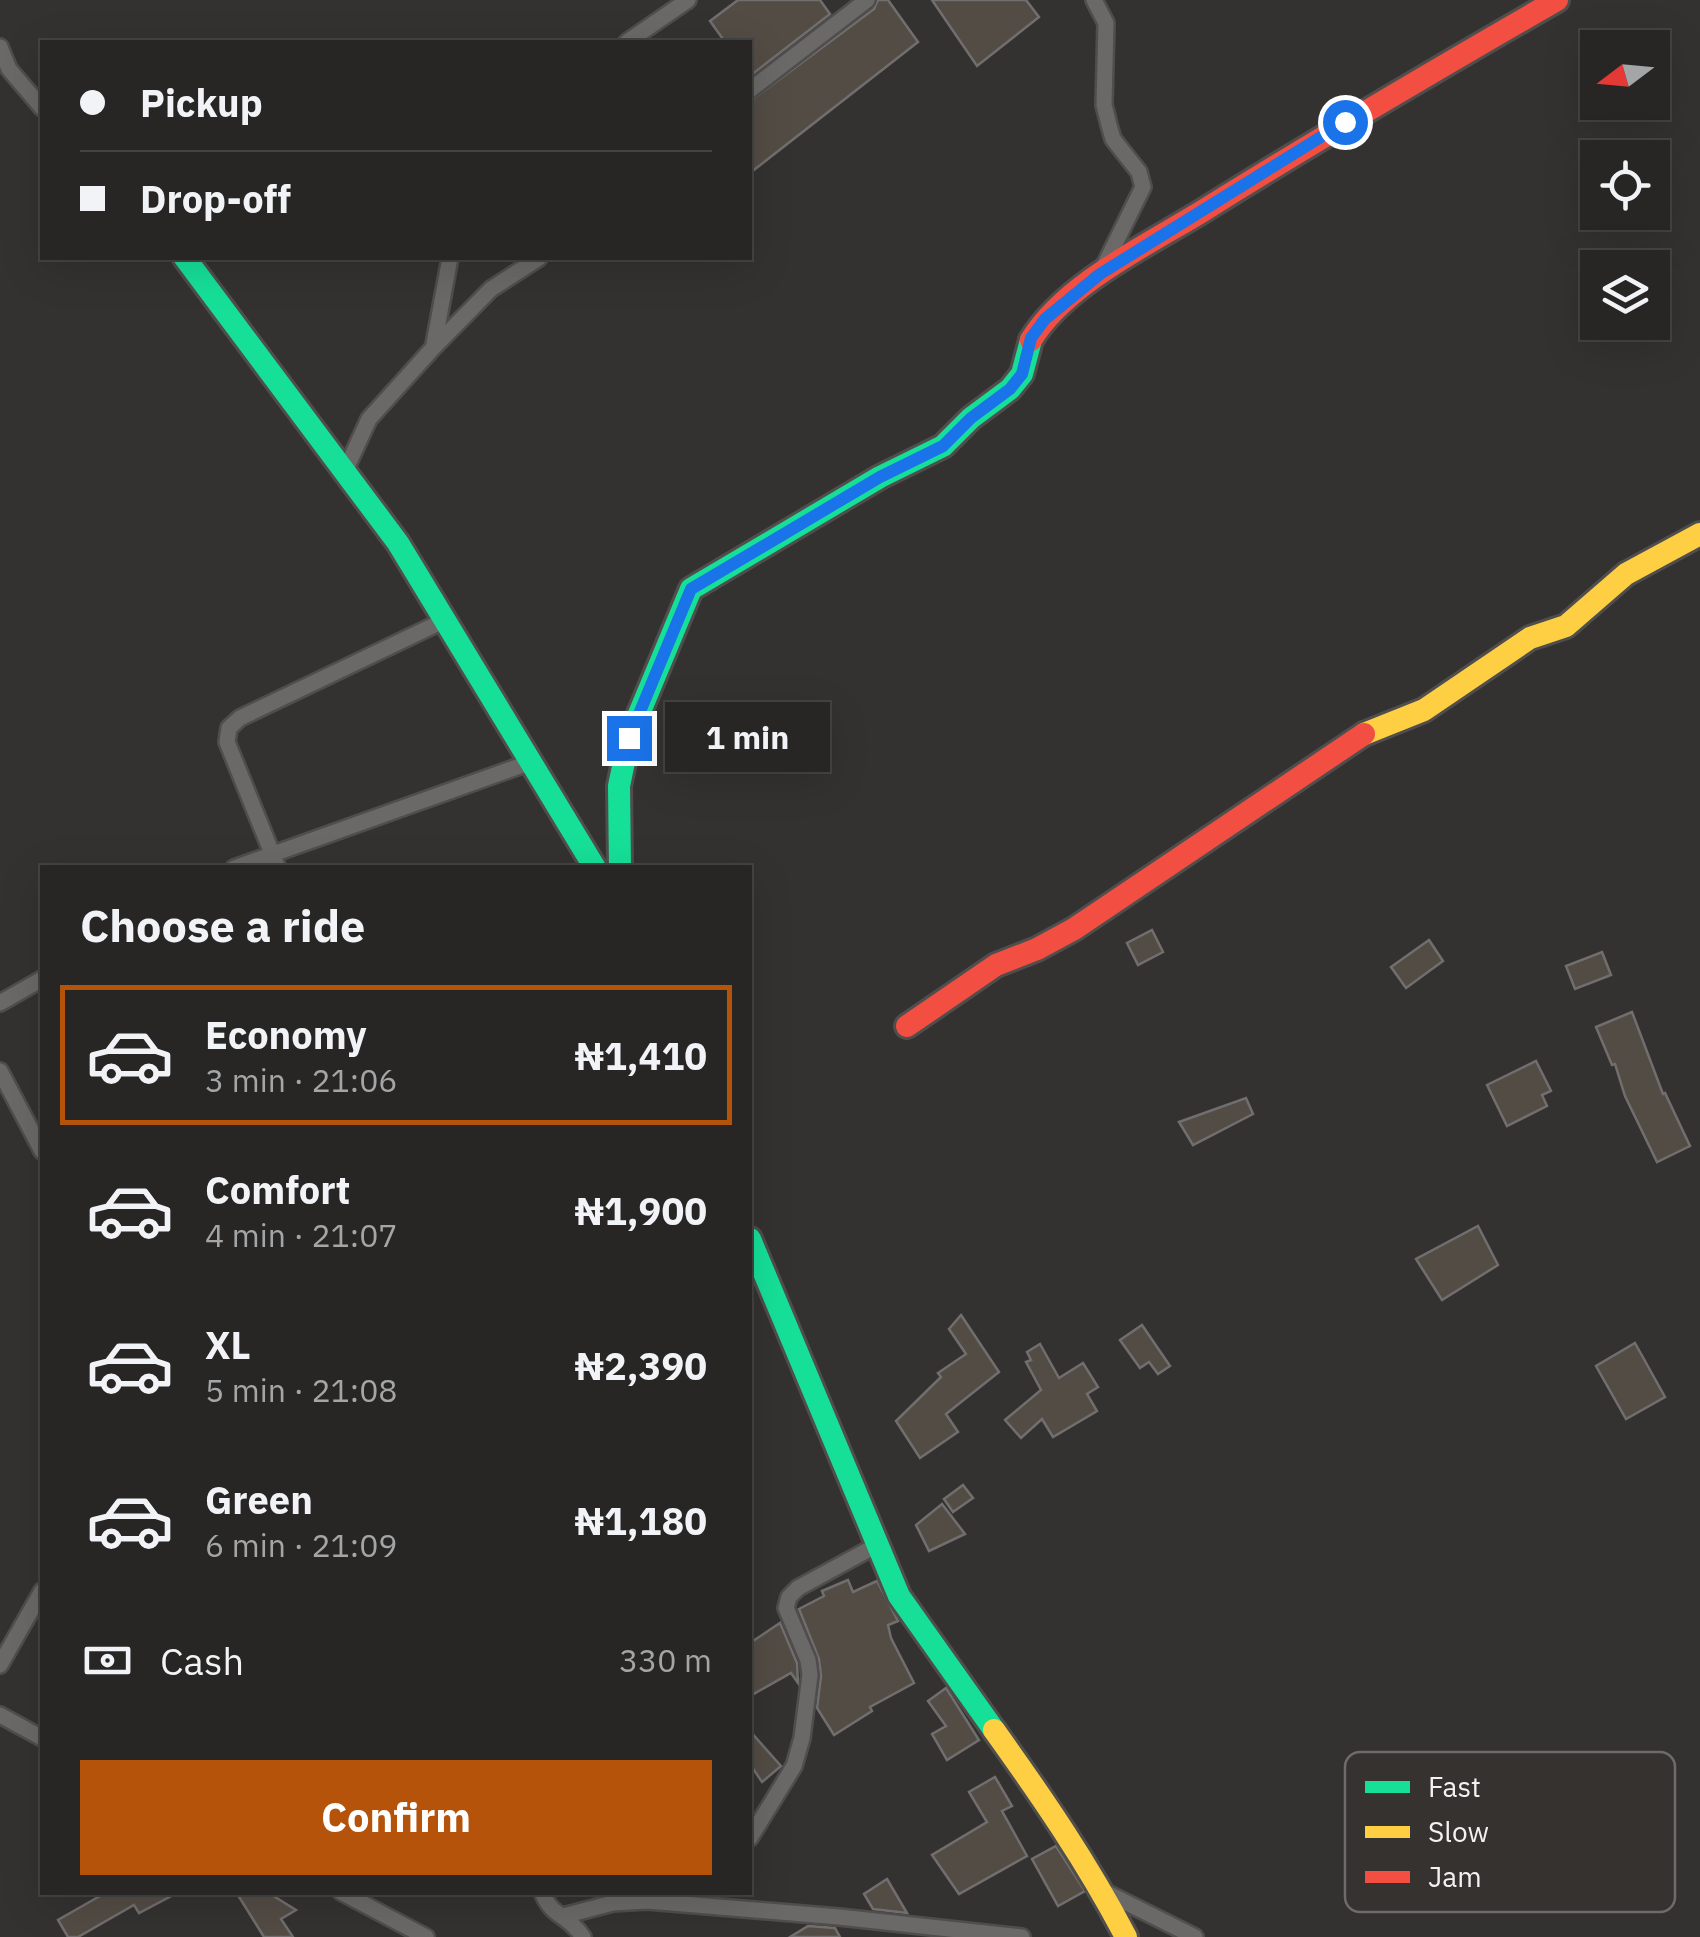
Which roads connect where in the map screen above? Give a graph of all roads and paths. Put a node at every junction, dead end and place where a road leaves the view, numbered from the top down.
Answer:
1 (688, 0) edge
2 (867, 0) edge
3 (1094, 0) edge
4 (1557, 0) edge
5 (629, 40) edge
6 (0, 46) edge
7 (5, 72) edge
8 (752, 88) edge
9 (40, 106) edge
10 (187, 260) edge
11 (450, 260) edge
12 (536, 260) edge
13 (1100, 274) junction
14 (433, 348) junction
15 (345, 471) junction
16 (1700, 534) edge
17 (444, 620) junction
18 (531, 762) junction
19 (276, 860) edge
20 (250, 865) edge
21 (593, 865) edge
22 (620, 865) edge
23 (40, 980) edge
24 (0, 1003) edge
25 (907, 1026) dead end
26 (0, 1071) edge
27 (40, 1146) edge
28 (752, 1244) edge
29 (877, 1545) junction
30 (40, 1595) edge
31 (0, 1665) edge
32 (0, 1715) edge
33 (40, 1737) edge
34 (752, 1835) edge
35 (1102, 1890) junction
36 (347, 1895) edge
37 (543, 1895) edge
38 (611, 1898) edge
39 (696, 1899) edge
40 (730, 1900) edge
41 (564, 1916) junction
42 (426, 1937) edge
43 (584, 1937) edge
44 (1022, 1937) edge
45 (1126, 1937) edge
46 (1195, 1937) edge

1 - 5 street
2 - 8 street
3 - 13 street
4 - 13 street
6 - 7 street
7 - 9 street
10 - 15 street
11 - 14 street
12 - 14 street
13 - 22 street
14 - 15 street
15 - 17 street
16 - 25 street
17 - 18 street
17 - 19 street
18 - 19 street
18 - 21 street
19 - 20 street
23 - 24 street
26 - 27 street
28 - 29 street
29 - 34 street
29 - 35 street
30 - 31 street
32 - 33 street
35 - 45 street
35 - 46 street
36 - 42 street
37 - 41 street
38 - 39 street
38 - 41 street
39 - 40 street
40 - 44 street
41 - 43 street

